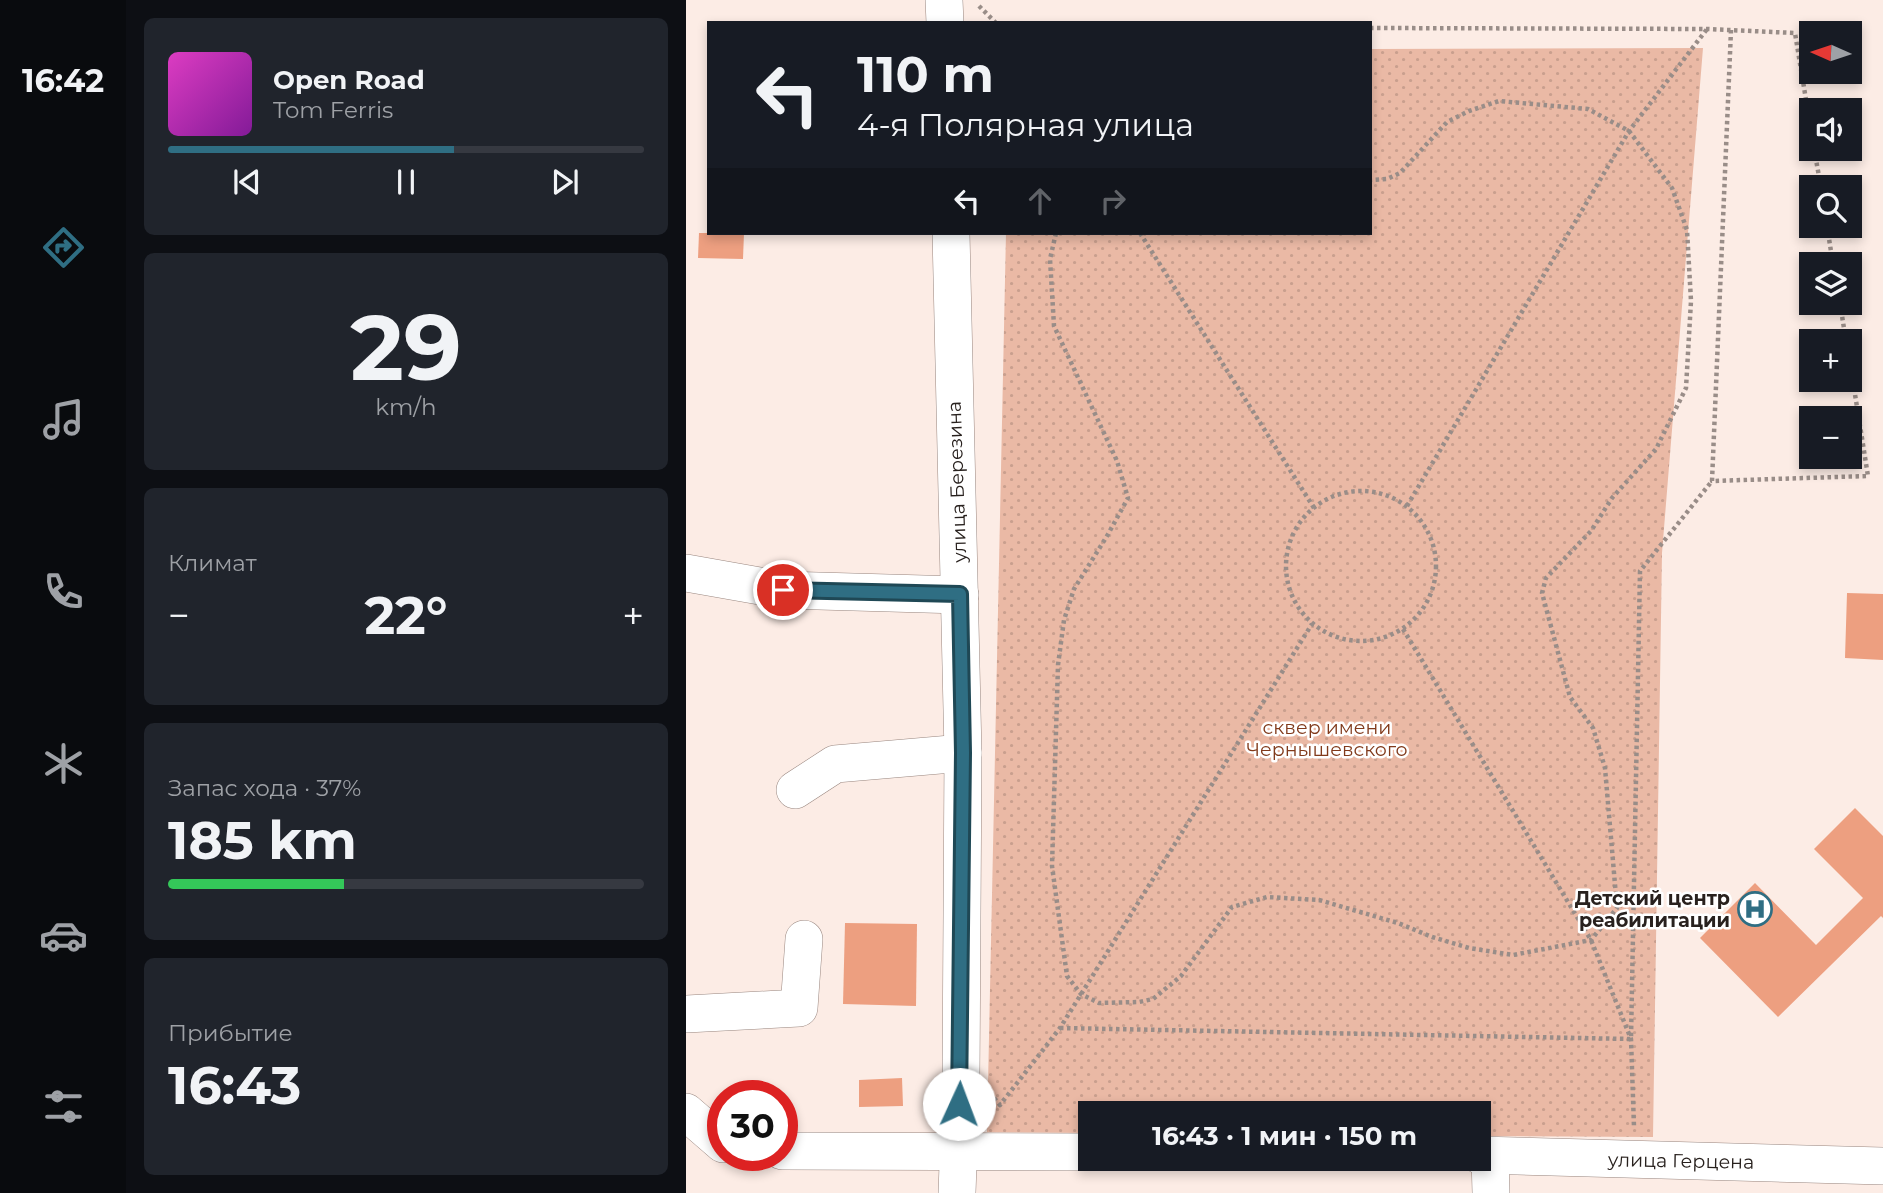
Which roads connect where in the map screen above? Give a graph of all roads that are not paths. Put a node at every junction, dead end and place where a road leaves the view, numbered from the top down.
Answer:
1 (944, 0) edge
2 (945, 21) edge
3 (951, 235) edge
4 (686, 573) edge
5 (960, 594) junction
6 (963, 753) junction
7 (795, 790) dead end
8 (804, 939) dead end
9 (686, 1014) edge
10 (686, 1111) edge
11 (707, 1129) edge
12 (707, 1151) edge
13 (798, 1151) edge
14 (686, 1152) edge
15 (957, 1152) junction
16 (1078, 1153) edge
17 (1491, 1156) edge
18 (1883, 1166) edge
19 (1487, 1171) edge
20 (1760, 1178) edge
21 (957, 1193) edge
22 (1491, 1193) edge

1 - 2 street
3 - 5 street, улица Березина
4 - 5 street
5 - 6 street, улица Березина
6 - 7 street
6 - 15 street, улица Березина
8 - 9 street
10 - 11 street
12 - 14 street
13 - 15 street
15 - 16 street
15 - 21 street, улица Березина
17 - 20 street, улица Герцена
18 - 20 street, улица Герцена
19 - 22 street

